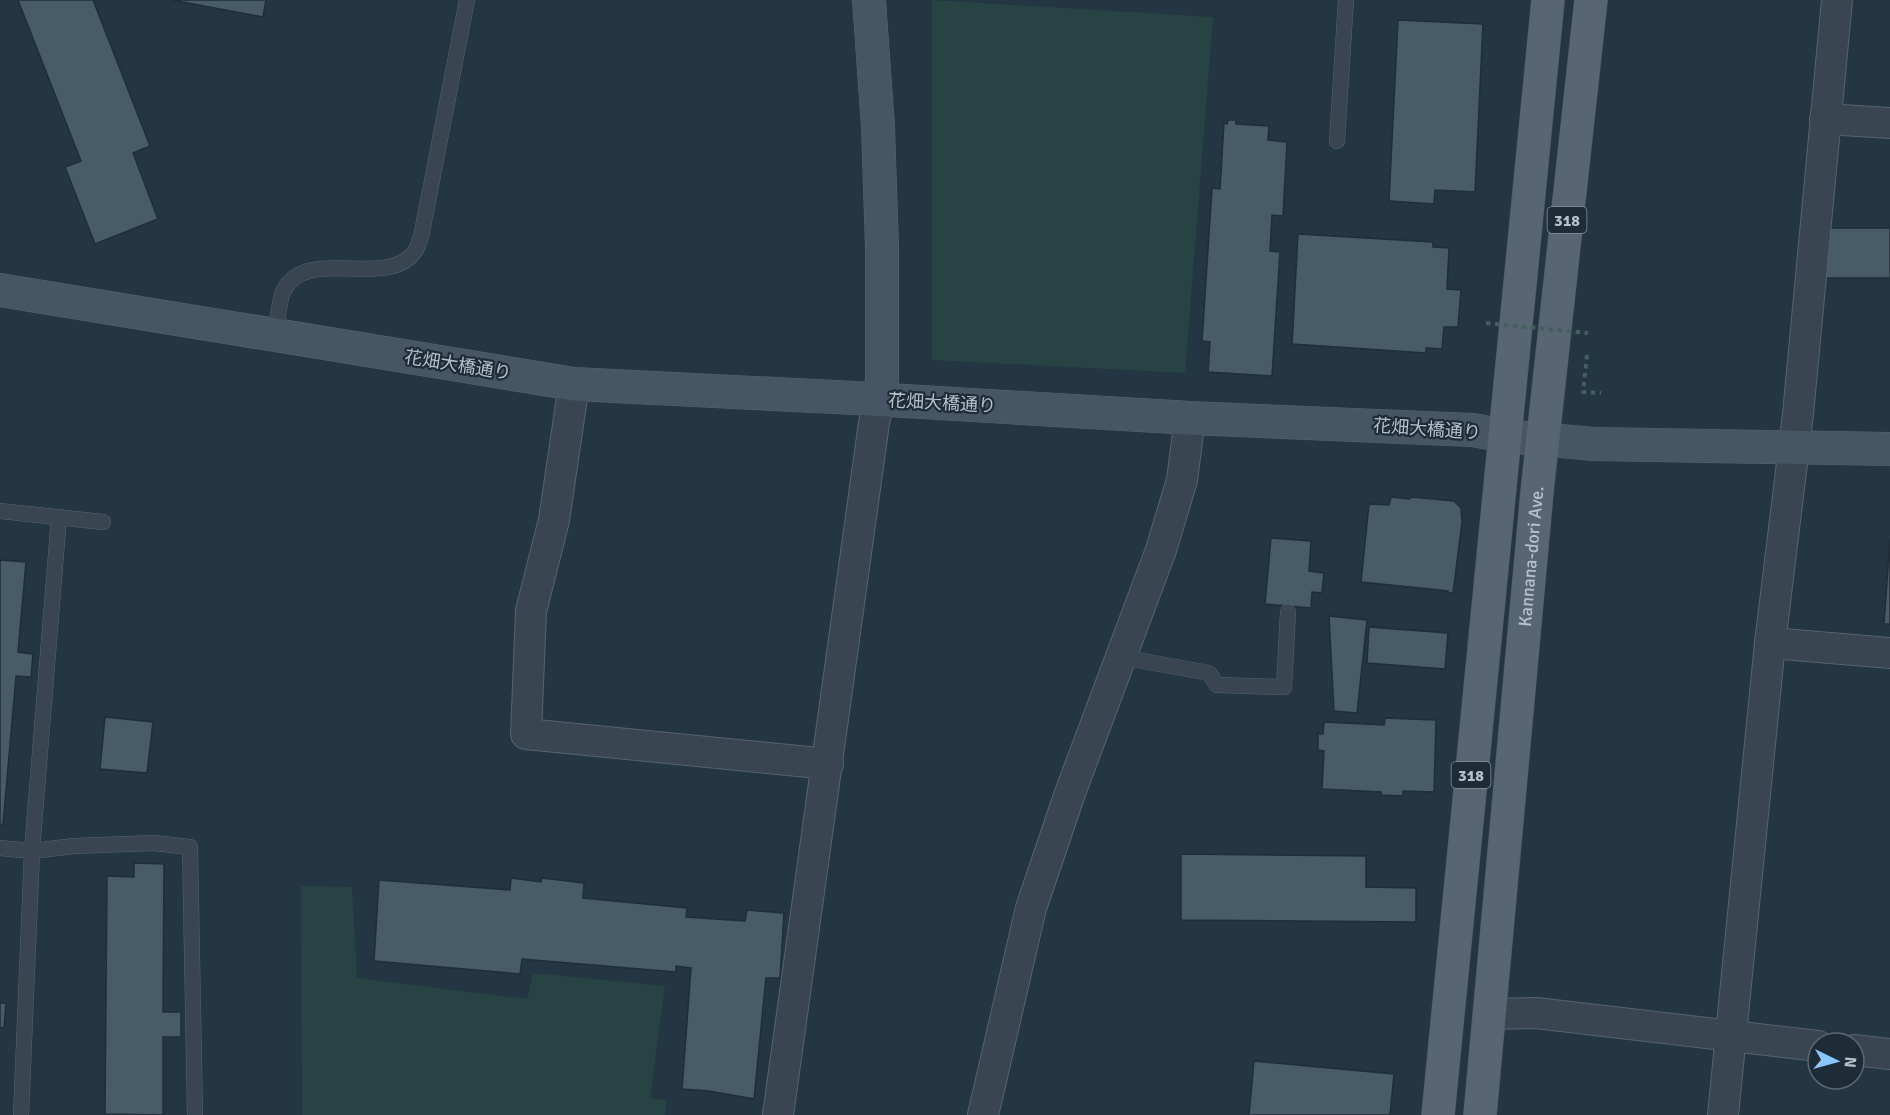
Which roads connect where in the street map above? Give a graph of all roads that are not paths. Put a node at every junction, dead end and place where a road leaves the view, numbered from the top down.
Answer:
1 (467, 0) edge
2 (869, 0) edge
3 (1346, 0) edge
4 (1547, 0) edge
5 (1591, 0) edge
6 (1837, 0) edge
7 (1825, 119) junction
8 (1890, 123) edge
9 (1337, 141) dead end
10 (0, 290) edge
11 (276, 335) junction
12 (574, 384) junction
13 (879, 399) junction
14 (1190, 418) junction
15 (1505, 436) junction
16 (1543, 440) junction
17 (1793, 448) junction
18 (1890, 449) edge
19 (0, 511) edge
20 (58, 517) junction
21 (103, 522) dead end
22 (1288, 612) dead end
23 (1770, 643) junction
24 (1890, 653) edge
25 (1121, 657) junction
26 (828, 764) junction
27 (0, 848) edge
28 (32, 851) junction
29 (1490, 1014) junction
30 (1732, 1036) junction
31 (1806, 1045) edge
32 (1866, 1051) edge
33 (1890, 1054) edge
34 (21, 1115) edge
35 (195, 1115) edge
36 (778, 1115) edge
37 (983, 1115) edge
38 (1438, 1115) edge
39 (1480, 1115) edge
40 (1724, 1115) edge

1 - 11 lane
2 - 13 street
3 - 9 lane
4 - 15 main road, Kannana-dori Ave. / 318
5 - 16 main road, Kannana-dori Ave. / 318
6 - 7 street
7 - 8 street
7 - 17 street
10 - 11 street, 花畑大橋通り
11 - 12 street, 花畑大橋通り
12 - 13 street, 花畑大橋通り
12 - 26 street
13 - 14 street, 花畑大橋通り
13 - 26 street
14 - 15 street, 花畑大橋通り
14 - 25 street
15 - 16 street, 花畑大橋通り
15 - 38 main road, Kannana-dori Ave. / 318
16 - 17 street, 花畑大橋通り
16 - 29 main road, Kannana-dori Ave. / 318
17 - 18 street, 花畑大橋通り
17 - 23 street
19 - 20 lane
20 - 21 lane
20 - 28 lane
22 - 25 lane
23 - 24 street
23 - 30 street
25 - 37 street
26 - 36 street
27 - 28 lane
28 - 34 lane
28 - 35 lane
29 - 30 street
29 - 39 main road, Kannana-dori Ave. / 318
30 - 31 street
30 - 40 street
32 - 33 street

